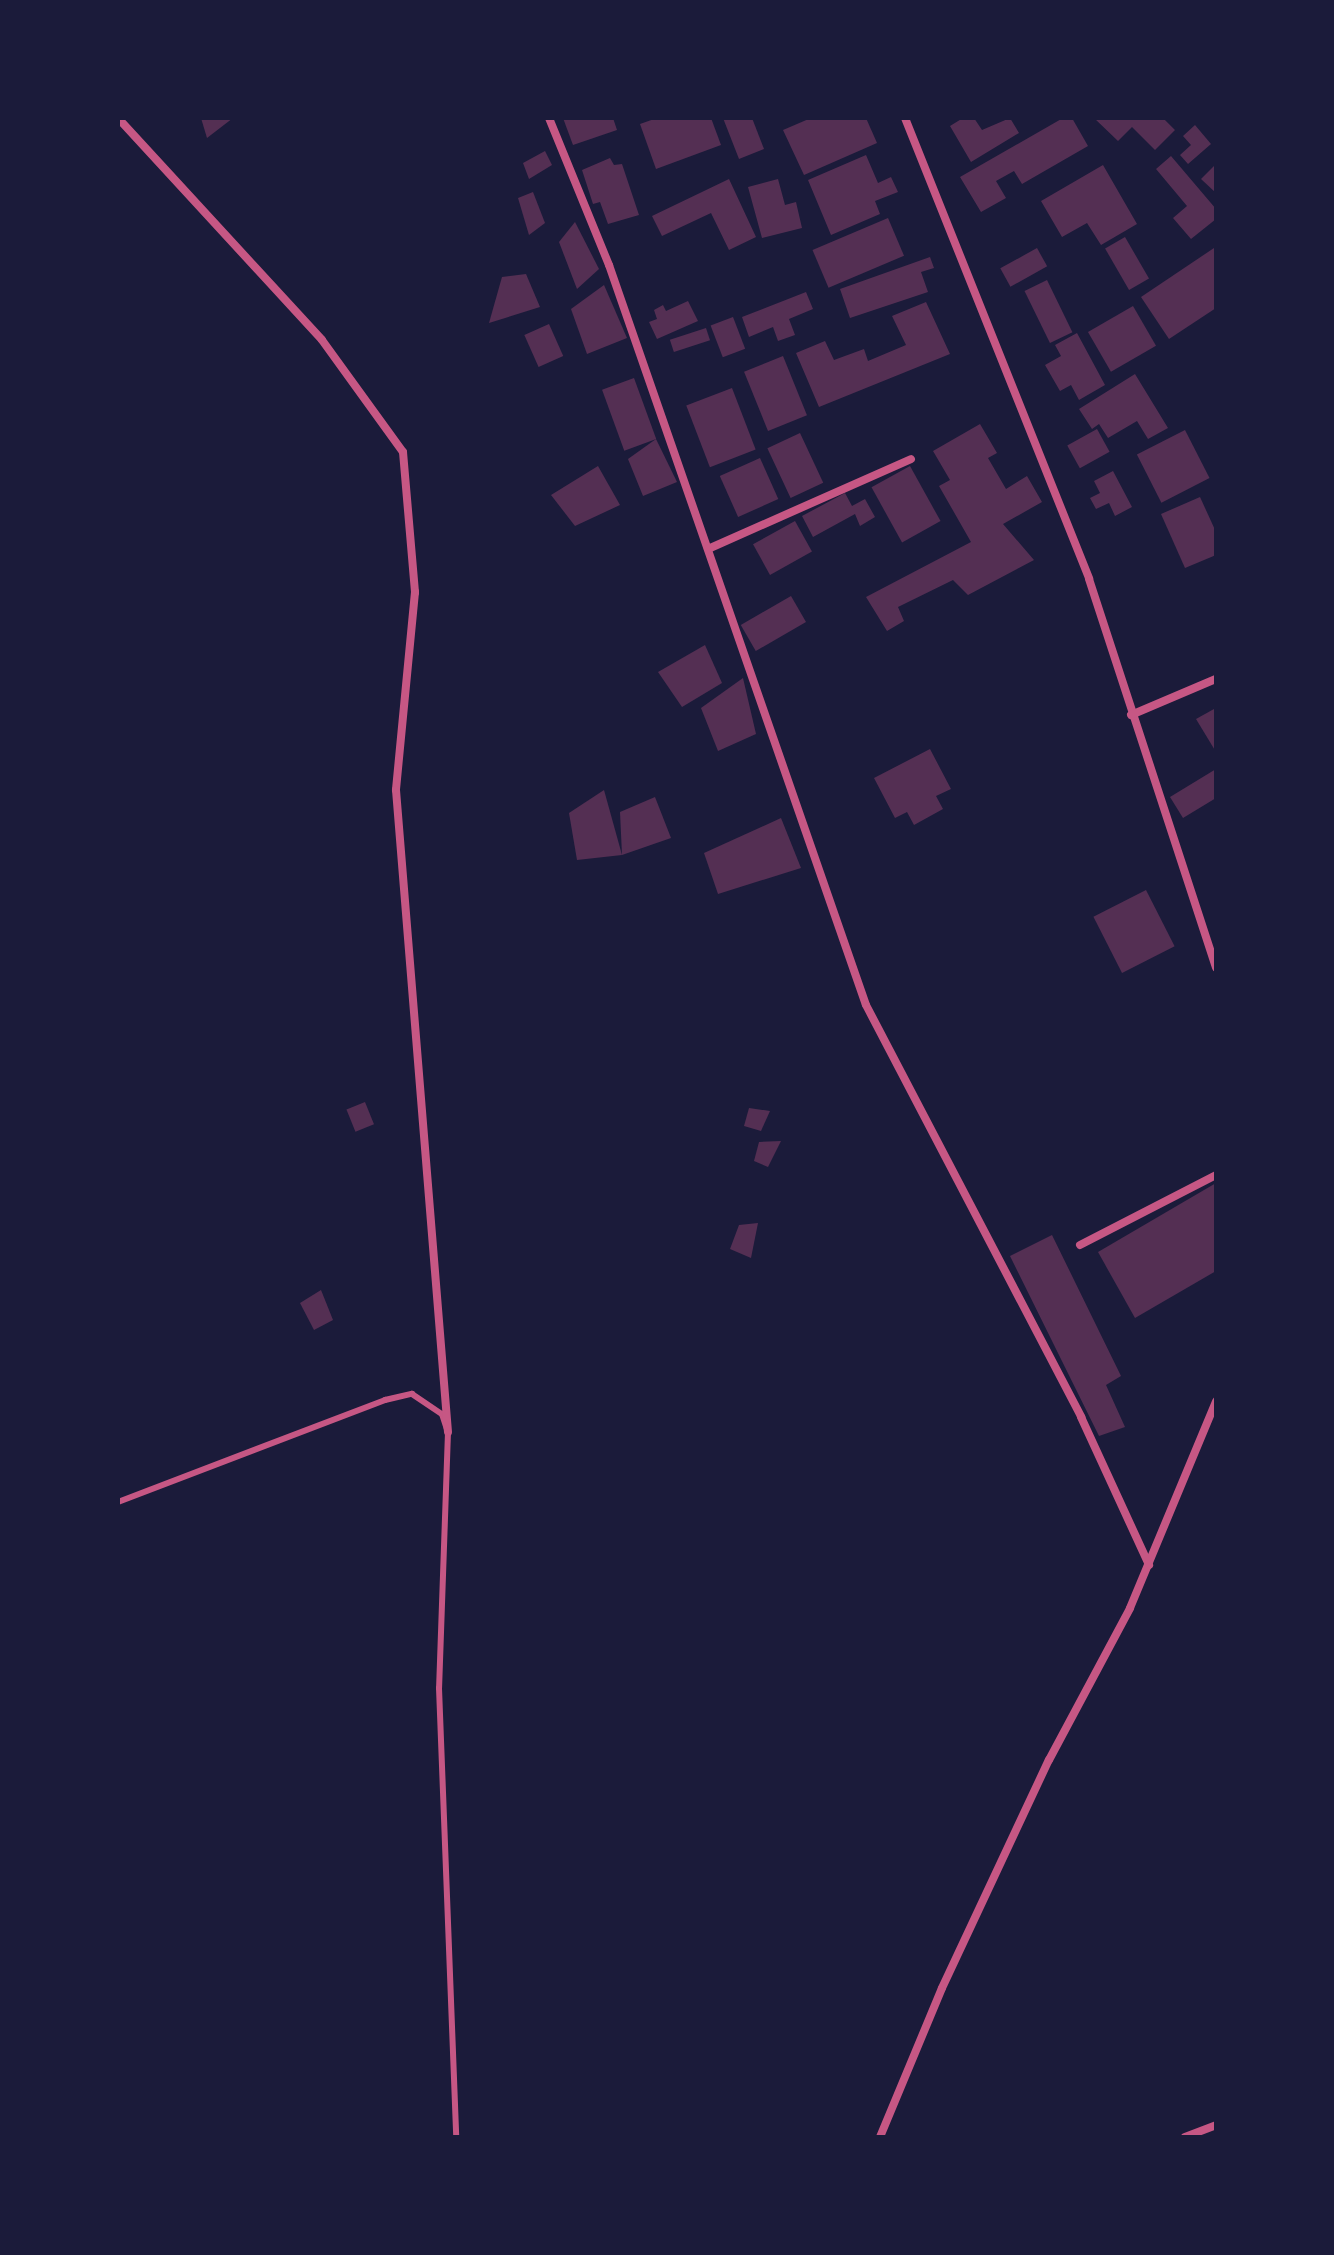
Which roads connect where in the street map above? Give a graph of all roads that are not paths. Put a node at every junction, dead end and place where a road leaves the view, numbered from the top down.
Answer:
1 (118, 118) edge
2 (549, 118) edge
3 (905, 118) edge
4 (911, 459) dead end
5 (708, 549) junction
6 (1216, 679) edge
7 (1131, 715) junction
8 (1216, 968) edge
9 (1216, 1175) edge
10 (1080, 1245) dead end
11 (1216, 1401) edge
12 (448, 1432) junction
13 (118, 1502) edge
14 (1149, 1565) junction
15 (1216, 2125) edge
16 (456, 2137) edge
17 (880, 2137) edge
18 (1185, 2137) edge

1 - 12 street
2 - 5 street
3 - 7 street
4 - 5 street
5 - 14 street
6 - 7 street
7 - 8 street
9 - 10 street
11 - 14 street
12 - 13 lane
12 - 16 lane
14 - 17 street
15 - 18 street

